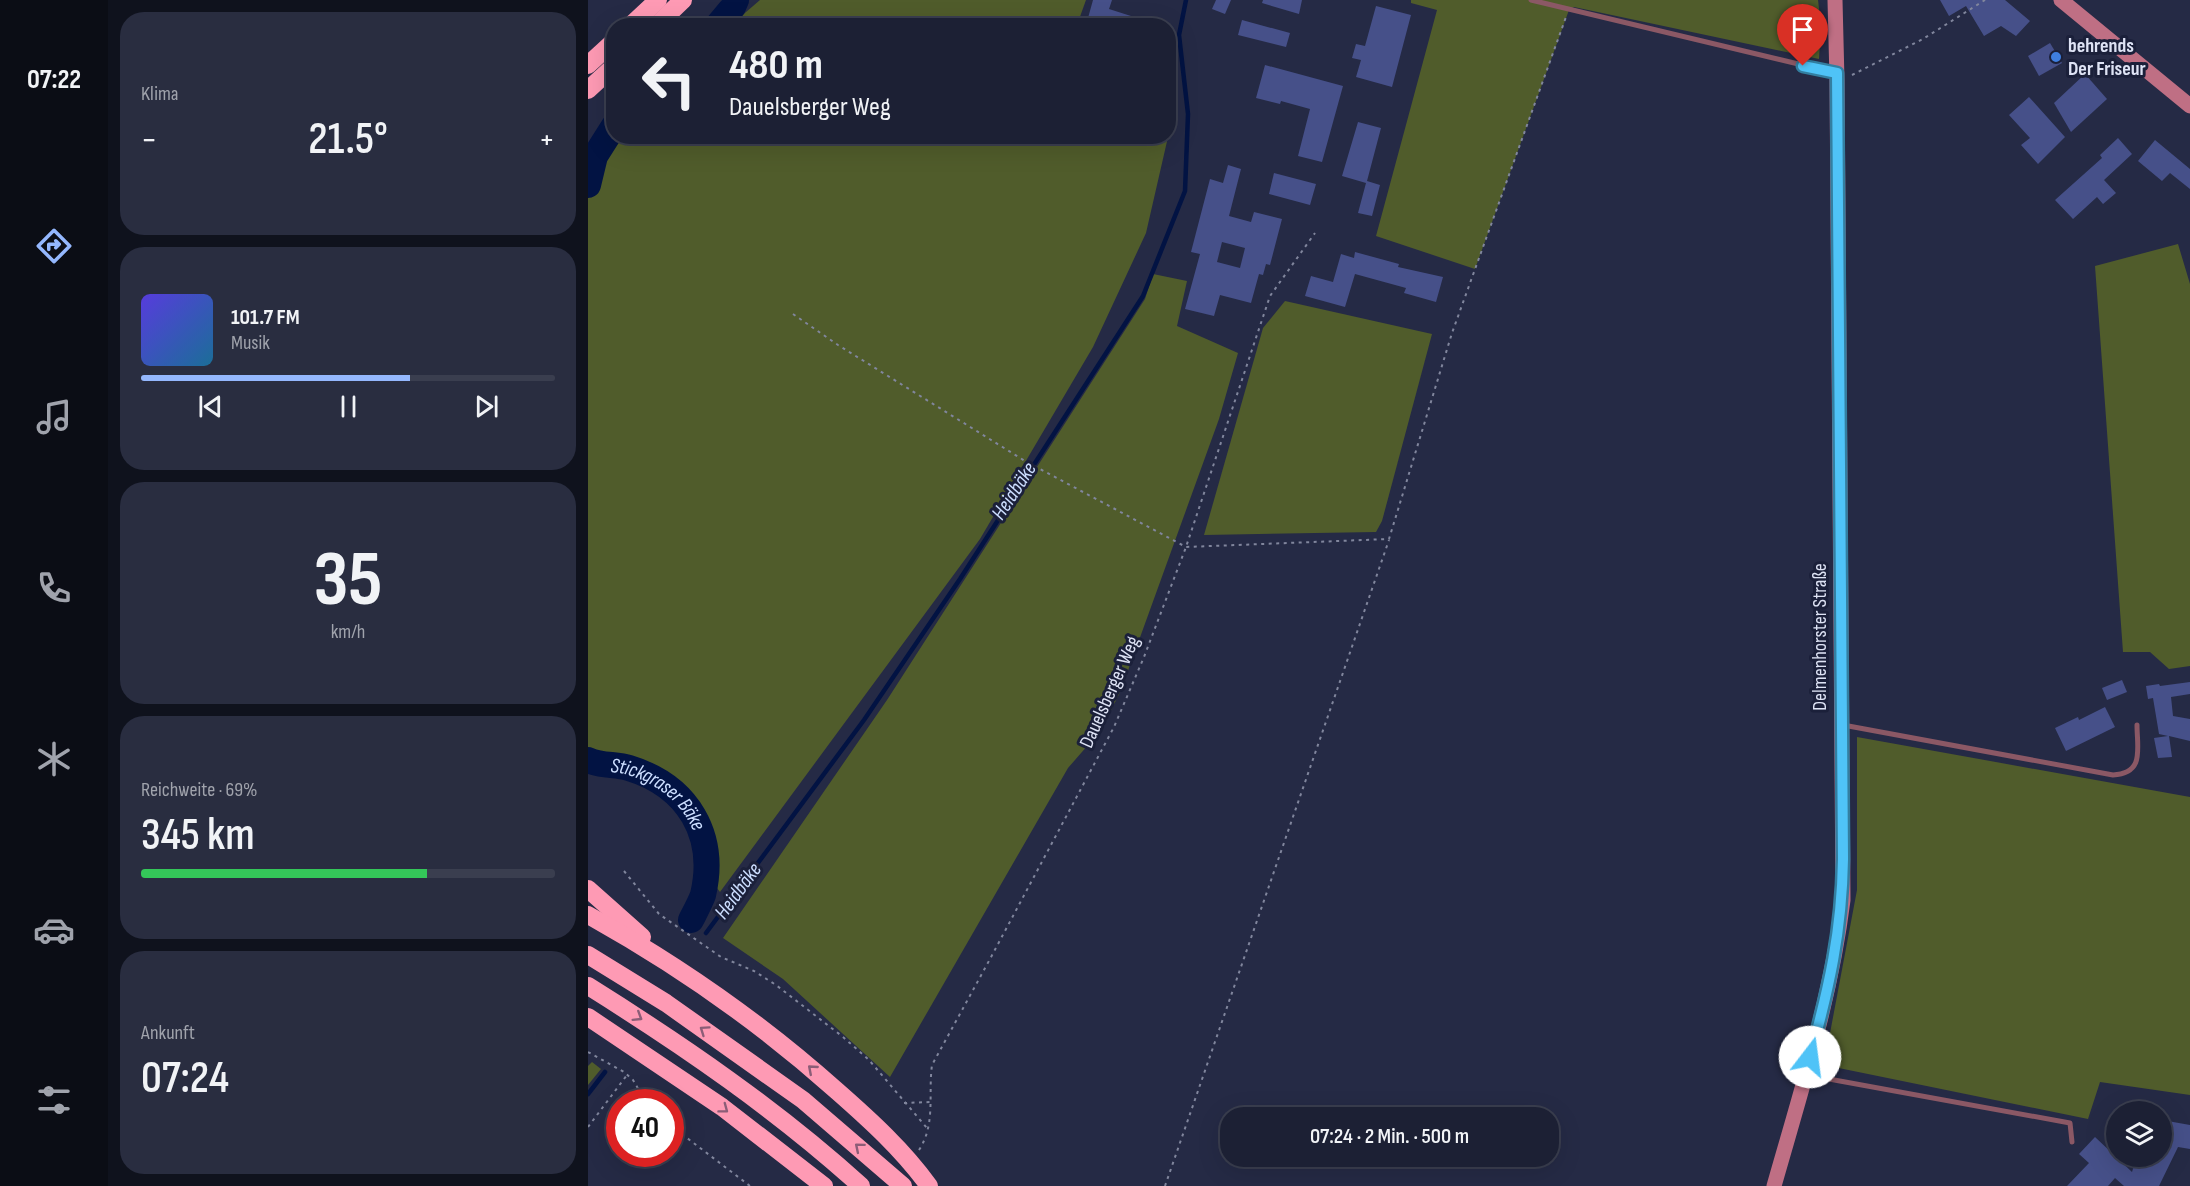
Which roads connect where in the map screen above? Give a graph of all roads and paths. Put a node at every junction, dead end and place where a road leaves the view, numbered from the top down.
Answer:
1 (658, 0) edge
2 (683, 0) edge
3 (1532, 0) edge
4 (1835, 0) edge
5 (1985, 0) edge
6 (2061, 0) edge
7 (1569, 10) junction
8 (639, 18) edge
9 (664, 18) edge
10 (606, 48) edge
11 (588, 65) edge
12 (606, 73) edge
13 (1837, 76) junction
14 (591, 87) edge
15 (2190, 106) edge
16 (1315, 233) dead end
17 (793, 314) dead end
18 (1389, 539) junction
19 (1186, 547) junction
20 (1842, 725) junction
21 (2137, 725) dead end
22 (624, 871) dead end
23 (588, 889) edge
24 (588, 915) edge
25 (588, 955) edge
26 (673, 964) junction
27 (588, 986) edge
28 (588, 1017) edge
29 (588, 1022) edge
30 (607, 1029) junction
31 (588, 1052) edge
32 (1806, 1074) junction
33 (627, 1075) junction
34 (637, 1089) edge
35 (930, 1102) junction
36 (904, 1103) junction
37 (588, 1127) edge
38 (928, 1130) junction
39 (684, 1136) edge
40 (2073, 1142) dead end
41 (916, 1154) dead end
42 (750, 1186) edge
43 (824, 1186) edge
44 (861, 1186) edge
45 (903, 1186) edge
46 (929, 1186) edge
47 (1165, 1186) edge
48 (1774, 1186) edge

1 - 8 highway
2 - 9 highway
3 - 7 lane
4 - 13 street, Delmenhorster Straße
5 - 13 path
6 - 15 street
7 - 13 lane
7 - 18 path
10 - 11 highway
12 - 14 highway
13 - 20 street, Delmenhorster Straße
16 - 19 path, Dauelsberger Weg
17 - 19 path
18 - 19 path
18 - 47 path
19 - 35 path, Dauelsberger Weg
20 - 21 lane
20 - 32 street, Delmenhorster Straße
22 - 36 path
23 - 26 highway
24 - 26 highway
45 -> 25 highway
46 -> 26 highway
27 -> 44 highway
28 - 30 highway
29 - 30 highway
30 -> 43 highway
31 - 33 path
32 - 40 lane
32 - 48 street, Delmenhorster Straße
33 - 34 path
33 - 37 path
35 - 36 path
35 - 38 path, Dauelsberger Weg
36 - 38 path
38 - 41 path, Dauelsberger Weg
39 - 42 path

